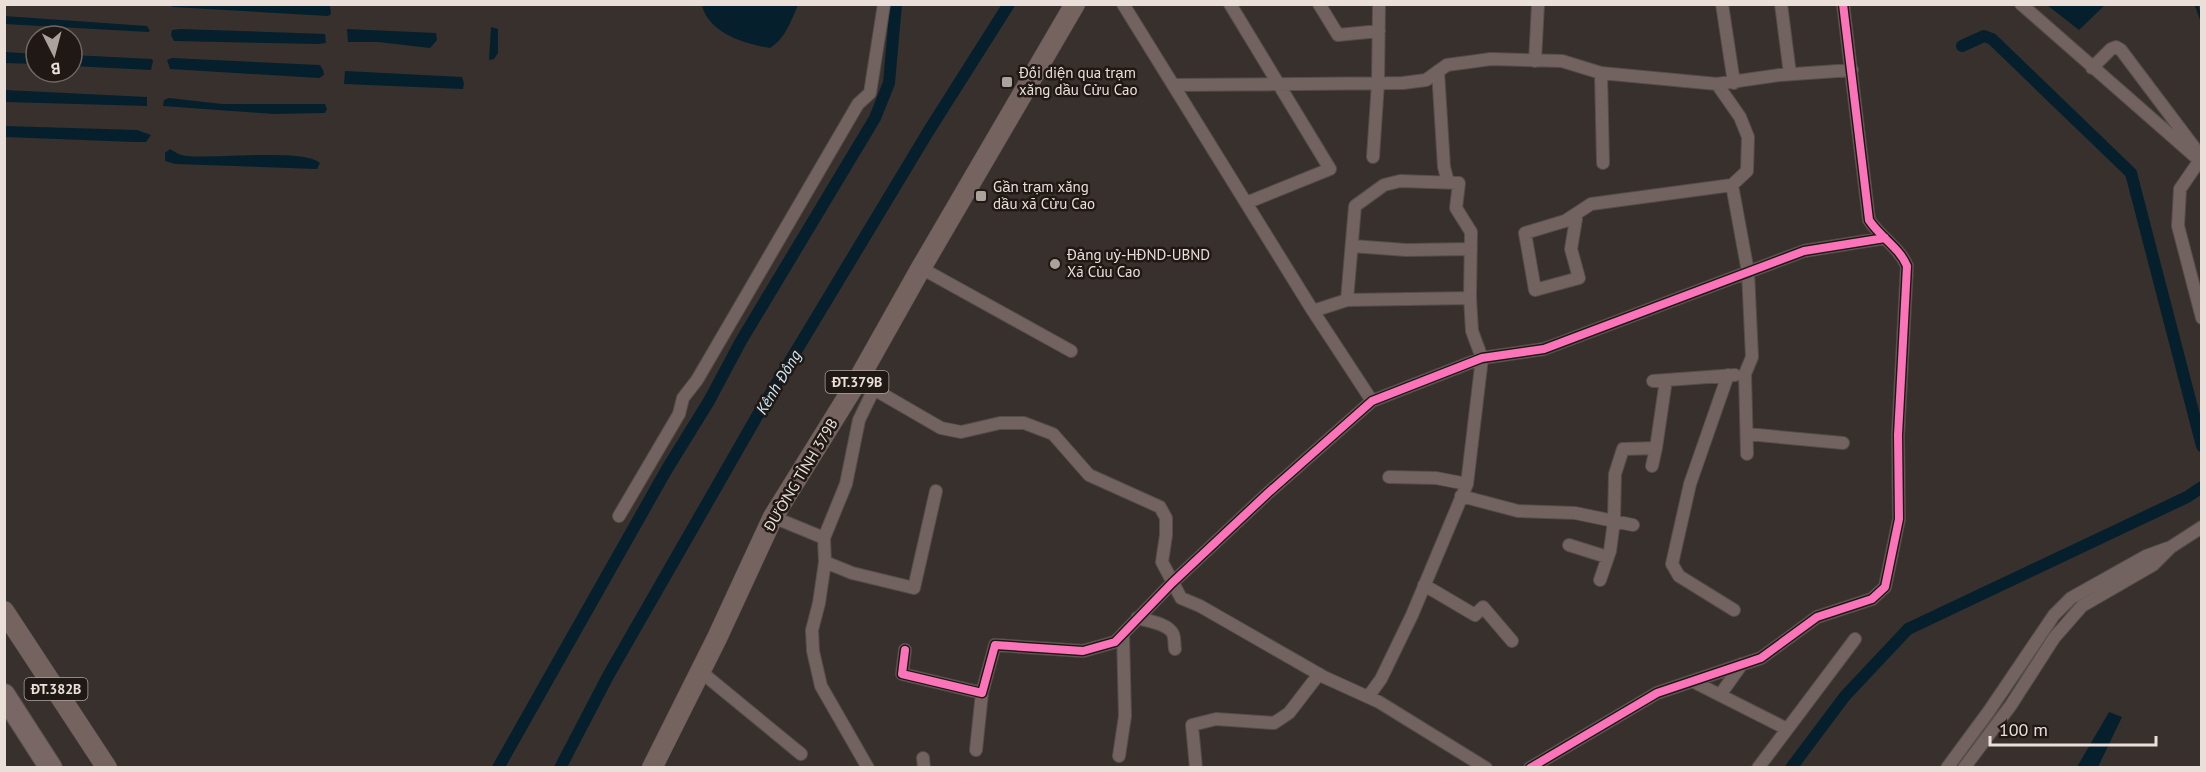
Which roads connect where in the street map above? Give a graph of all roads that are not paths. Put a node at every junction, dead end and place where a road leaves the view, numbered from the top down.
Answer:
1 (884, 4) edge
2 (1076, 4) edge
3 (1124, 4) edge
4 (1230, 4) edge
5 (1319, 4) edge
6 (1379, 4) edge
7 (1538, 4) edge
8 (1722, 4) edge
9 (1782, 4) edge
10 (1843, 4) edge
11 (2021, 4) edge
12 (1379, 31) junction
13 (1535, 61) junction
14 (2092, 68) junction
15 (1852, 70) junction
16 (1438, 72) junction
17 (1601, 73) junction
18 (1790, 74) junction
19 (1378, 83) junction
20 (1734, 83) junction
21 (1278, 84) junction
22 (1717, 84) junction
23 (1173, 85) junction
24 (1373, 156) dead end
25 (2200, 158) edge
26 (1603, 163) dead end
27 (1448, 182) junction
28 (1732, 184) junction
29 (1246, 203) junction
30 (1576, 219) dead end
31 (1885, 237) junction
32 (1352, 246) junction
33 (1471, 249) junction
34 (921, 268) junction
35 (1748, 272) junction
36 (1470, 298) junction
37 (1347, 300) junction
38 (1313, 311) junction
39 (2202, 318) edge
40 (1071, 351) dead end
41 (1482, 358) junction
42 (1745, 374) junction
43 (1728, 375) junction
44 (1666, 380) junction
45 (1653, 381) dead end
46 (865, 386) junction
47 (1372, 401) junction
48 (1747, 434) junction
49 (1843, 443) dead end
50 (1656, 448) junction
51 (1747, 454) dead end
52 (1652, 466) dead end
53 (1389, 477) dead end
54 (1467, 484) junction
55 (936, 491) dead end
56 (1461, 496) junction
57 (619, 516) dead end
58 (774, 517) junction
59 (1614, 521) junction
60 (1633, 525) dead end
61 (2202, 527) edge
62 (824, 538) junction
63 (1569, 545) dead end
64 (2171, 547) junction
65 (1607, 557) junction
66 (825, 562) junction
67 (1599, 580) dead end
68 (1172, 583) junction
69 (1424, 585) junction
70 (1734, 610) dead end
71 (4, 611) edge
72 (1137, 618) junction
73 (1123, 634) junction
74 (1855, 639) dead end
75 (1512, 641) dead end
76 (1175, 649) dead end
77 (905, 650) dead end
78 (1742, 664) junction
79 (700, 671) junction
80 (1318, 674) junction
81 (1692, 681) junction
82 (982, 693) junction
83 (4, 695) edge
84 (1720, 695) junction
85 (1368, 697) junction
86 (1787, 729) junction
87 (1962, 747) junction
88 (976, 750) dead end
89 (801, 754) dead end
90 (1973, 755) junction
91 (1119, 756) dead end
92 (51, 768) edge
93 (107, 768) edge
94 (652, 768) edge
95 (868, 768) edge
96 (1196, 768) edge
97 (1486, 768) edge
98 (1530, 768) edge
99 (1758, 768) edge
100 (1947, 768) edge
101 (1964, 768) edge

1 - 57 street
2 - 34 main road, ĐƯỜNG TỈNH 379B / ĐT.379B
3 - 23 street
4 - 21 street
5 - 12 street
6 - 12 street
7 - 13 street
8 - 20 street
9 - 18 street
10 - 15 street
11 - 14 street
12 - 19 street
13 - 16 street
13 - 17 street
14 - 25 street
14 - 25 street
15 - 18 street
15 - 31 street
16 - 19 street
16 - 27 street
17 - 22 street
17 - 26 street
18 - 20 street
19 - 21 street
19 - 24 street
20 - 22 street
21 - 23 street
21 - 29 street
22 - 28 street
23 - 29 street
25 - 39 street
27 - 32 street
27 - 33 street
28 - 30 street
28 - 35 street
29 - 38 street
31 - 35 street
31 - 78 street
32 - 33 street
32 - 37 street
33 - 36 street
34 - 40 street
34 - 46 main road, ĐƯỜNG TỈNH 379B / ĐT.379B
35 - 41 street
35 - 42 street
36 - 37 street
36 - 41 street
37 - 38 street
38 - 47 street
41 - 47 street
41 - 54 street
42 - 43 street
42 - 48 street
43 - 44 street
43 - 70 street
44 - 45 street
44 - 50 street
46 - 58 main road, ĐƯỜNG TỈNH 379B / ĐT.379B
46 - 62 street
46 - 68 street
47 - 68 street
48 - 49 street
48 - 51 street
50 - 52 street
50 - 59 street
53 - 54 street
54 - 56 street
55 - 66 street
56 - 59 street
56 - 69 street
58 - 62 street
58 - 79 main road, ĐƯỜNG TỈNH 379B / ĐT.379B
59 - 60 street
59 - 65 street
61 - 64 street
62 - 66 street
63 - 65 street
64 - 87 street
64 - 90 street
65 - 67 street
66 - 95 street
68 - 72 street
68 - 80 street
69 - 75 street
69 - 85 street
71 - 93 main road, ĐT.382B
72 - 73 street
72 - 76 street
73 - 82 street
73 - 91 street
74 - 86 street
77 - 82 street
78 - 81 street
78 - 84 street
79 - 89 street
79 - 94 main road, ĐƯỜNG TỈNH 379B / ĐT.379B
80 - 85 street
80 - 96 street
81 - 84 street
81 - 98 street
82 - 88 street
83 - 92 highway
84 - 86 street
85 - 97 street
86 - 99 street
87 - 90 street
87 - 100 street
90 - 101 street

